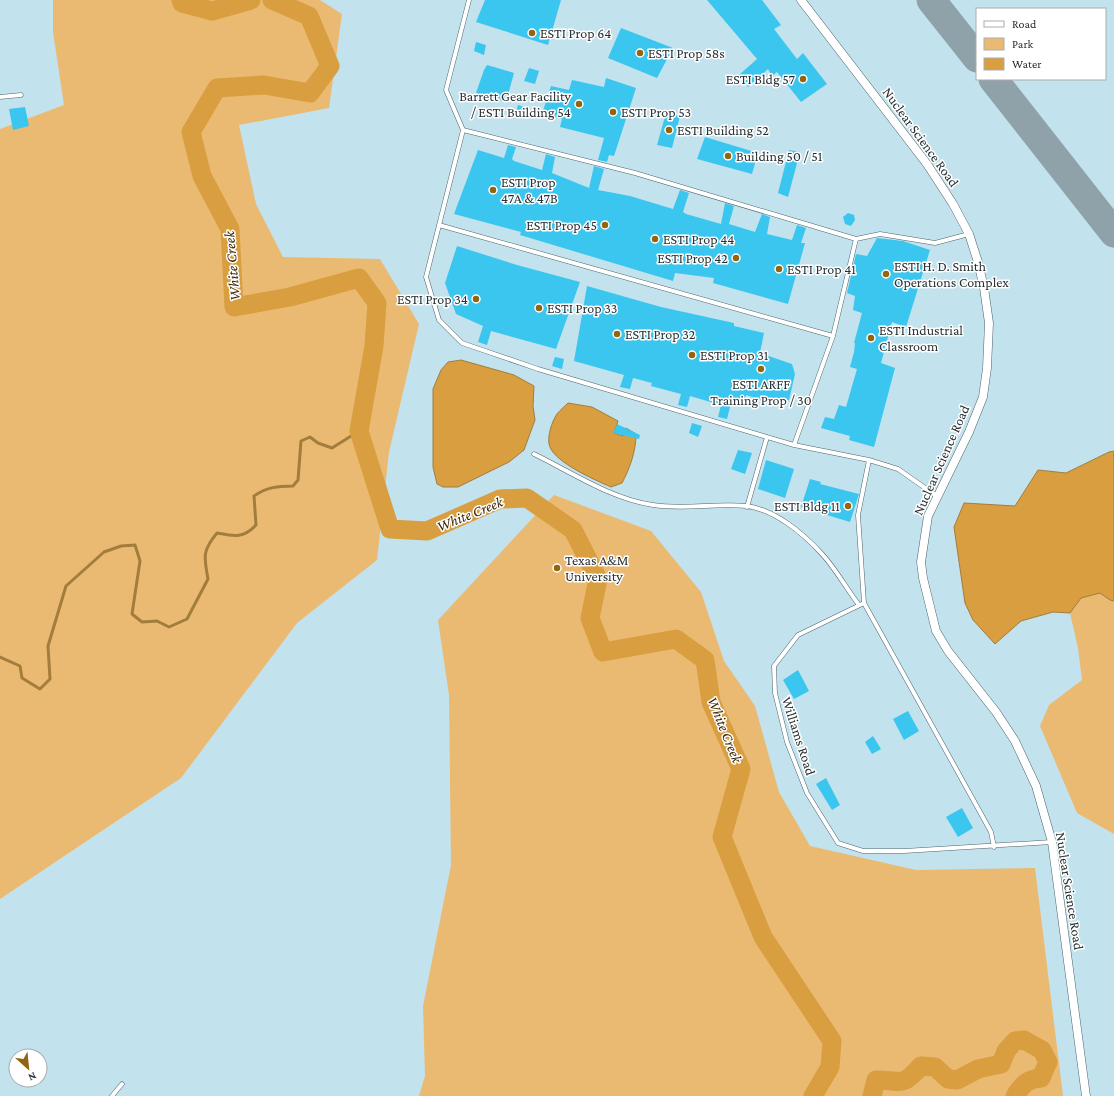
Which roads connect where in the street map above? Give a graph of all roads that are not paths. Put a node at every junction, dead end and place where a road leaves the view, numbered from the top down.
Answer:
1 (469, 0) edge
2 (801, 0) edge
3 (21, 95) dead end
4 (0, 97) edge
5 (463, 130) junction
6 (439, 225) junction
7 (969, 234) junction
8 (856, 239) junction
9 (833, 336) junction
10 (767, 437) junction
11 (794, 445) junction
12 (534, 454) dead end
13 (869, 460) junction
14 (938, 497) junction
15 (747, 506) junction
16 (864, 602) junction
17 (859, 605) junction
18 (1052, 842) junction
19 (994, 847) junction
20 (122, 1084) dead end
21 (112, 1096) edge
22 (1086, 1096) edge

1 - 5 lane
2 - 7 street, Nuclear Science Road
3 - 4 lane
5 - 6 lane
5 - 8 lane
6 - 9 lane
6 - 10 lane
7 - 8 lane
7 - 14 street, Nuclear Science Road
8 - 9 lane
9 - 11 lane
10 - 11 lane
10 - 15 lane
11 - 13 lane
12 - 15 lane
13 - 14 lane
13 - 16 lane
14 - 18 street, Nuclear Science Road
15 - 17 lane
16 - 17 lane, Williams Road
16 - 19 lane
17 - 19 lane, Williams Road
18 - 19 lane, Williams Road
18 - 22 street, Nuclear Science Road
20 - 21 lane

